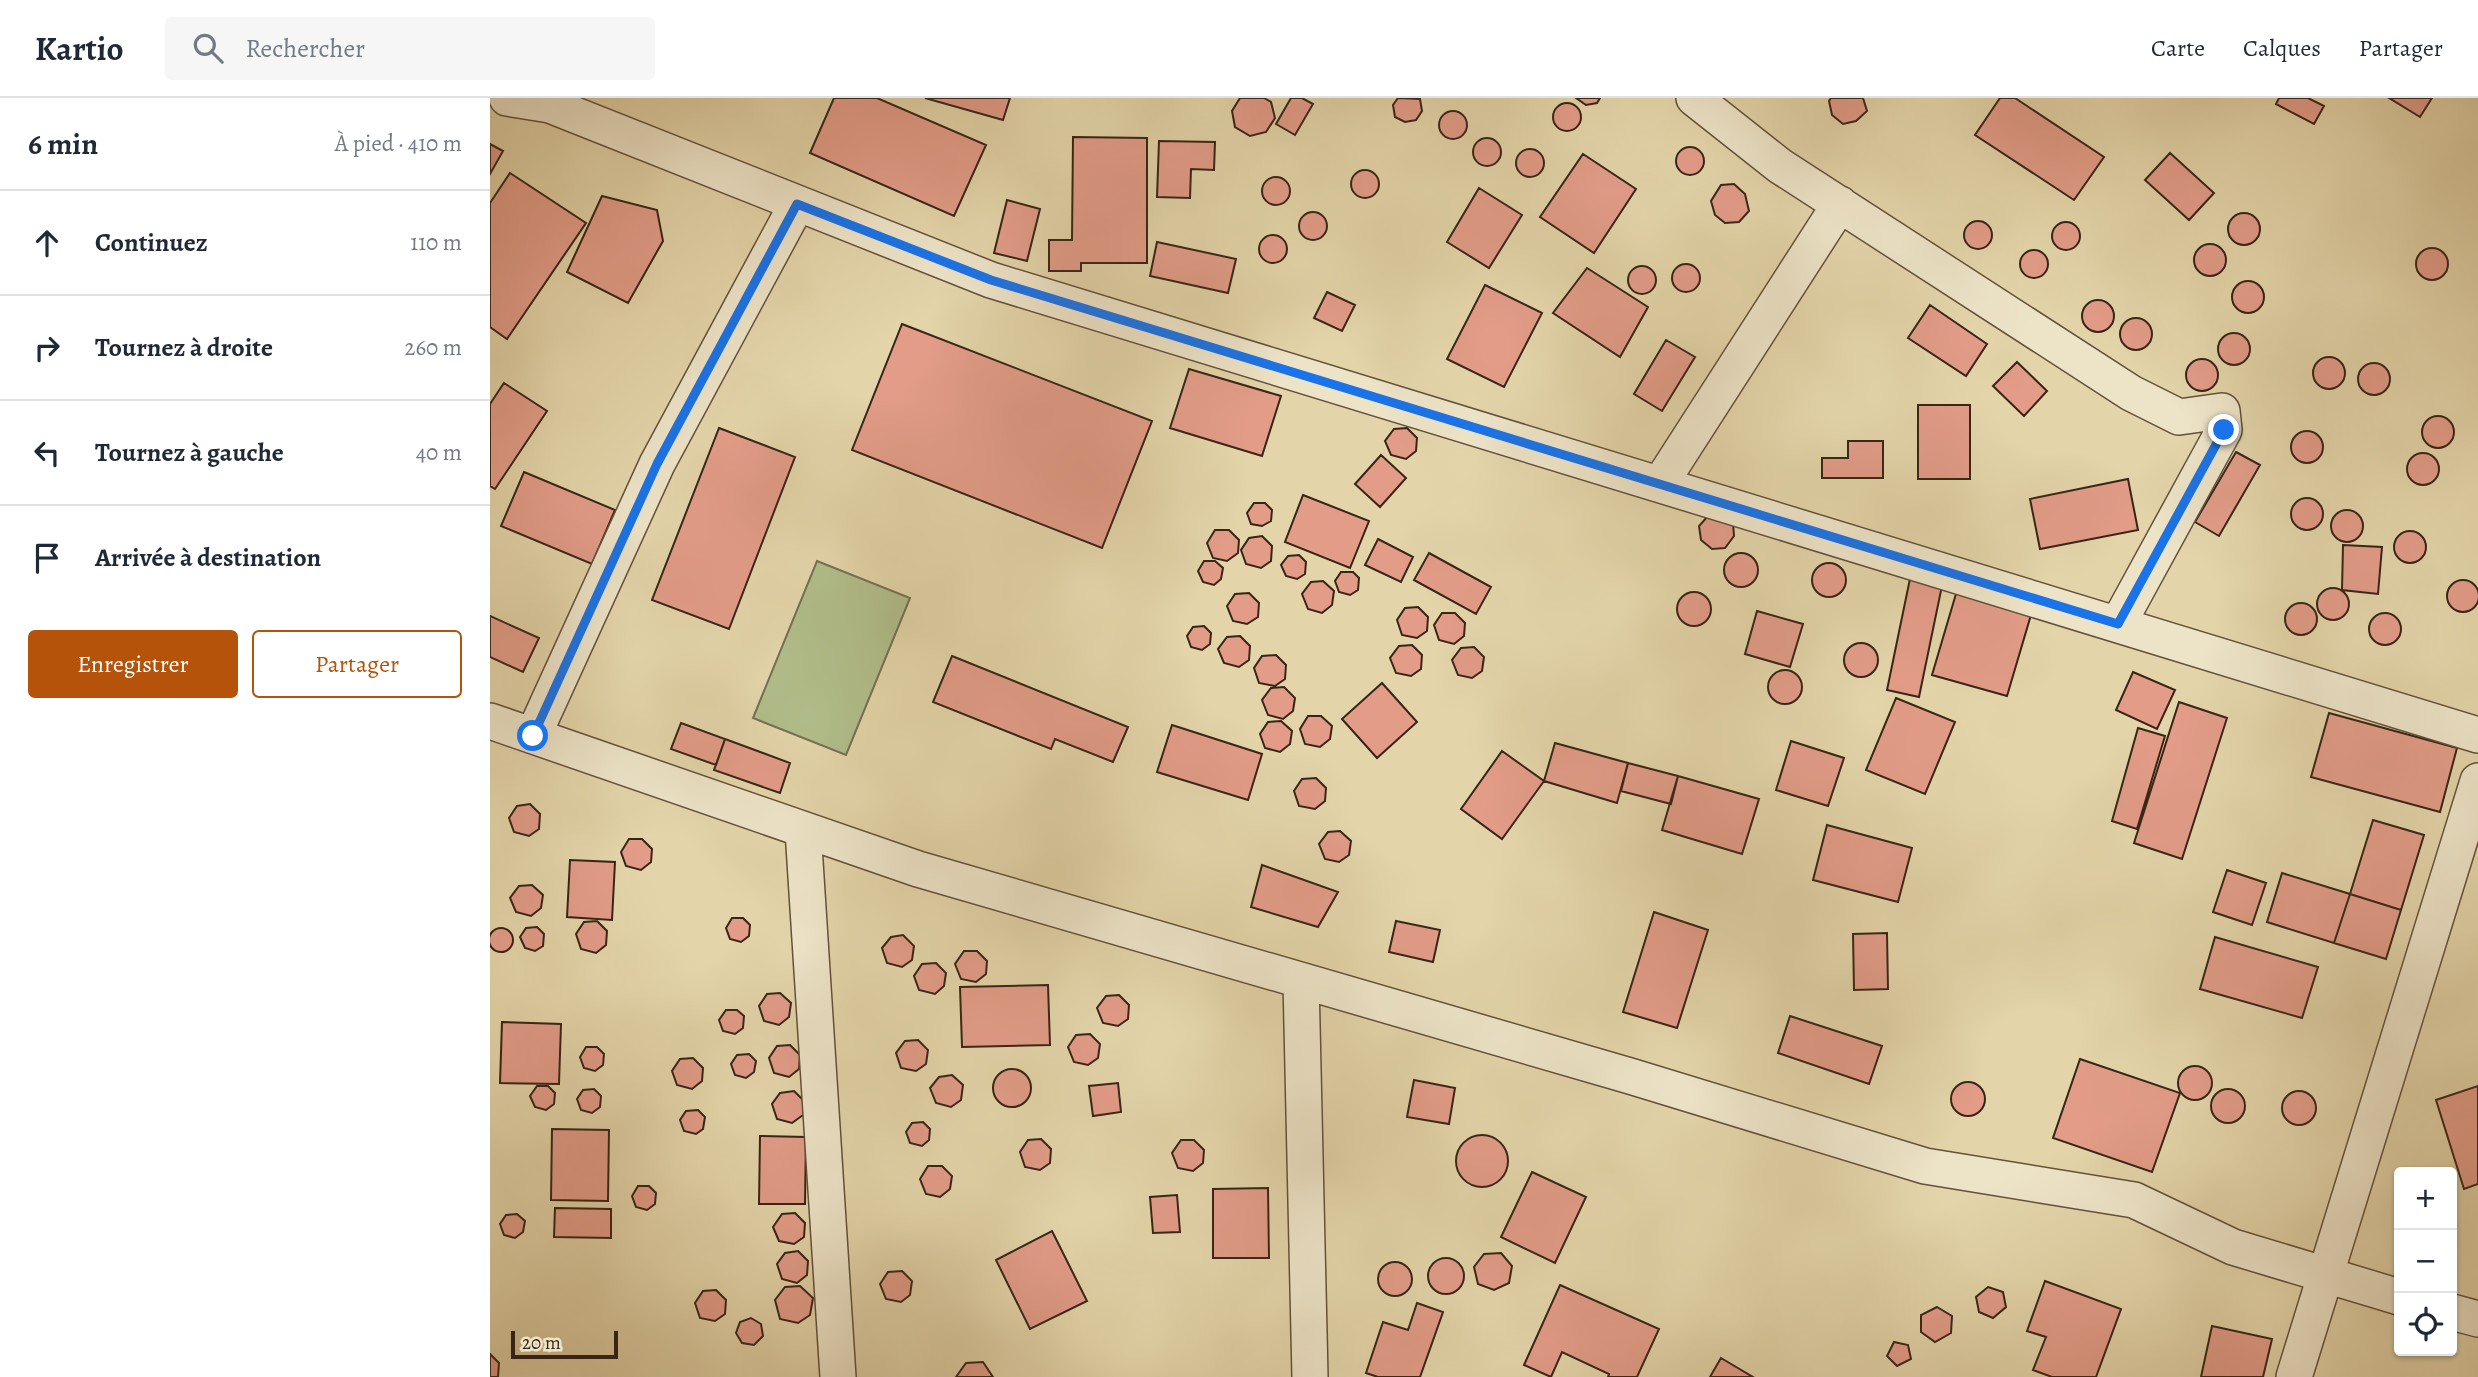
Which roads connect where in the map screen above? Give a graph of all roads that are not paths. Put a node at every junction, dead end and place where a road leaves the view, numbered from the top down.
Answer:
1 (1694, 98) edge
2 (521, 99) edge
3 (797, 204) junction
4 (1840, 204) junction
5 (1660, 484) junction
6 (2118, 624) junction
7 (490, 721) edge
8 (2478, 735) edge
9 (533, 736) junction
10 (2478, 781) edge
11 (803, 830) junction
12 (1301, 981) junction
13 (2325, 1276) junction
14 (2394, 1296) edge
15 (2457, 1313) edge
16 (2478, 1319) edge
17 (838, 1377) edge
18 (1310, 1377) edge
19 (2294, 1377) edge

1 - 4 street
2 - 3 street
3 - 5 street
3 - 9 street
4 - 5 street
4 - 6 street
5 - 6 street
6 - 8 street
7 - 9 street
9 - 11 street
10 - 13 street
11 - 12 street
11 - 17 street
12 - 13 street
12 - 18 street
13 - 14 street
13 - 19 street
15 - 16 street

